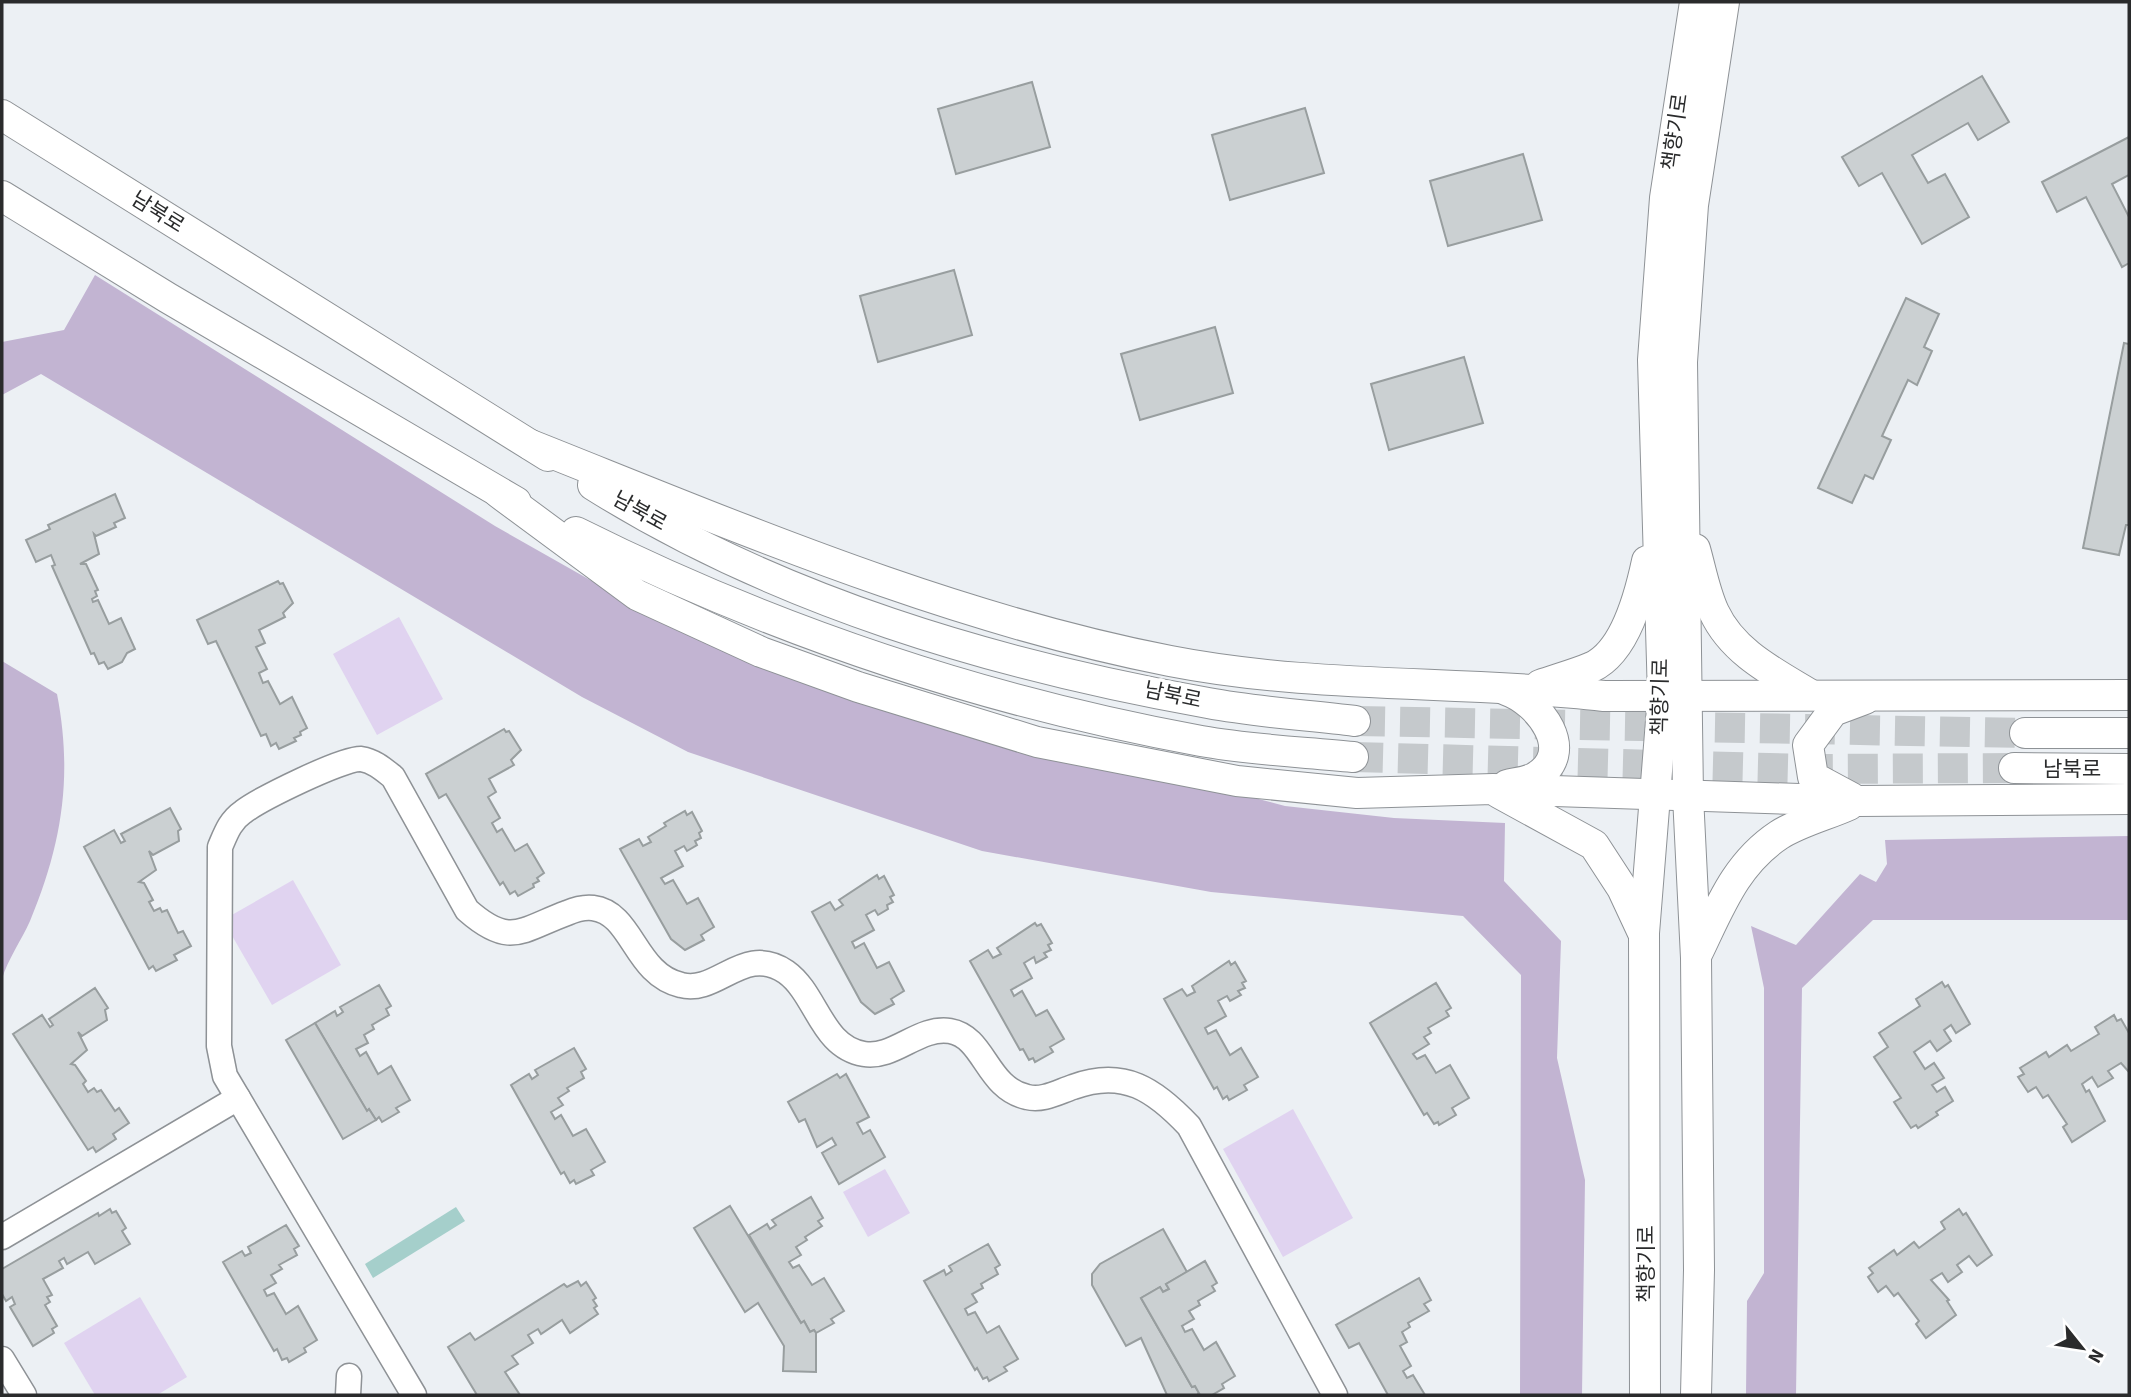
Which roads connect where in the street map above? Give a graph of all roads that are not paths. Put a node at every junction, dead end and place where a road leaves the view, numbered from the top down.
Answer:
1 (1695, 2) edge
2 (1724, 2) edge
3 (2, 115) edge
4 (2, 196) edge
5 (531, 445) junction
6 (499, 493) junction
7 (1685, 515) junction
8 (1656, 523) junction
9 (1496, 687) junction
10 (1533, 688) junction
11 (1675, 695) junction
12 (1811, 695) junction
13 (1875, 695) junction
14 (2129, 695) edge
15 (1355, 721) tunnel mouth
16 (2025, 733) tunnel mouth
17 (2129, 733) edge
18 (1353, 757) tunnel mouth
19 (2014, 768) tunnel mouth
20 (2129, 769) edge
21 (1493, 789) junction
22 (1656, 795) junction
23 (1688, 796) junction
24 (2129, 799) edge
25 (1858, 802) junction
26 (1644, 933) junction
27 (1696, 958) junction
28 (238, 1098) junction
29 (2, 1237) edge
30 (2, 1359) edge
31 (24, 1395) edge
32 (414, 1395) edge
33 (1335, 1395) edge
34 (1645, 1395) edge
35 (1696, 1395) edge

1 - 8 main road, 책향기로
2 - 7 main road, 책향기로
3 - 5 main road, 남북로
4 - 6 main road, 남북로
5 - 9 main road
5 - 15 main road, 남북로
6 - 18 main road, 남북로
6 - 21 main road
7 - 11 main road, 책향기로
7 - 12 main road
8 - 10 main road
8 - 11 main road, 책향기로
9 - 10 main road
9 - 21 main road
10 - 11 main road
11 - 12 main road
11 - 22 main road, 책향기로
11 - 23 main road, 책향기로
12 - 13 main road
13 - 14 main road
13 - 25 main road
16 - 17 main road, 남북로
19 - 20 main road, 남북로
21 - 22 main road
21 - 26 main road
22 - 23 main road
22 - 26 main road, 책향기로
23 - 25 main road
23 - 27 main road, 책향기로
24 - 25 main road
25 - 27 main road
26 - 34 main road, 책향기로
27 - 35 main road, 책향기로
28 - 29 street
28 - 32 street
28 - 33 street
30 - 31 street

